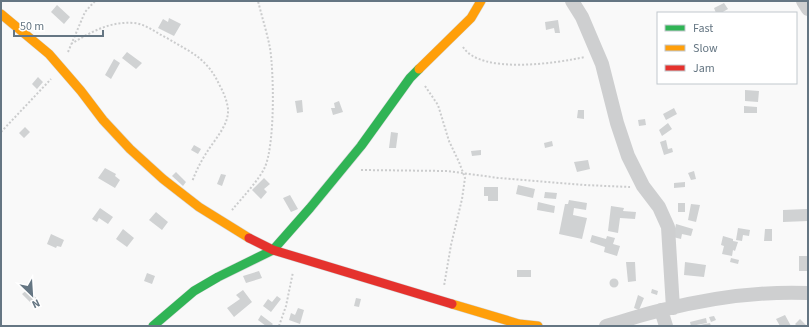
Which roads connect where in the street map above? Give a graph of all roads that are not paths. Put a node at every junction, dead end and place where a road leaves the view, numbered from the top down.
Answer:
1 (481, 1) edge
2 (572, 1) edge
3 (803, 1) edge
4 (808, 10) edge
5 (1, 14) edge
6 (273, 250) junction
7 (808, 293) edge
8 (667, 309) junction
9 (153, 326) edge
10 (538, 326) edge
11 (606, 326) edge
12 (666, 326) edge

1 - 6 street
2 - 8 street
3 - 4 street
5 - 6 street
6 - 9 street
6 - 10 street
7 - 8 street
8 - 11 street
8 - 12 street

